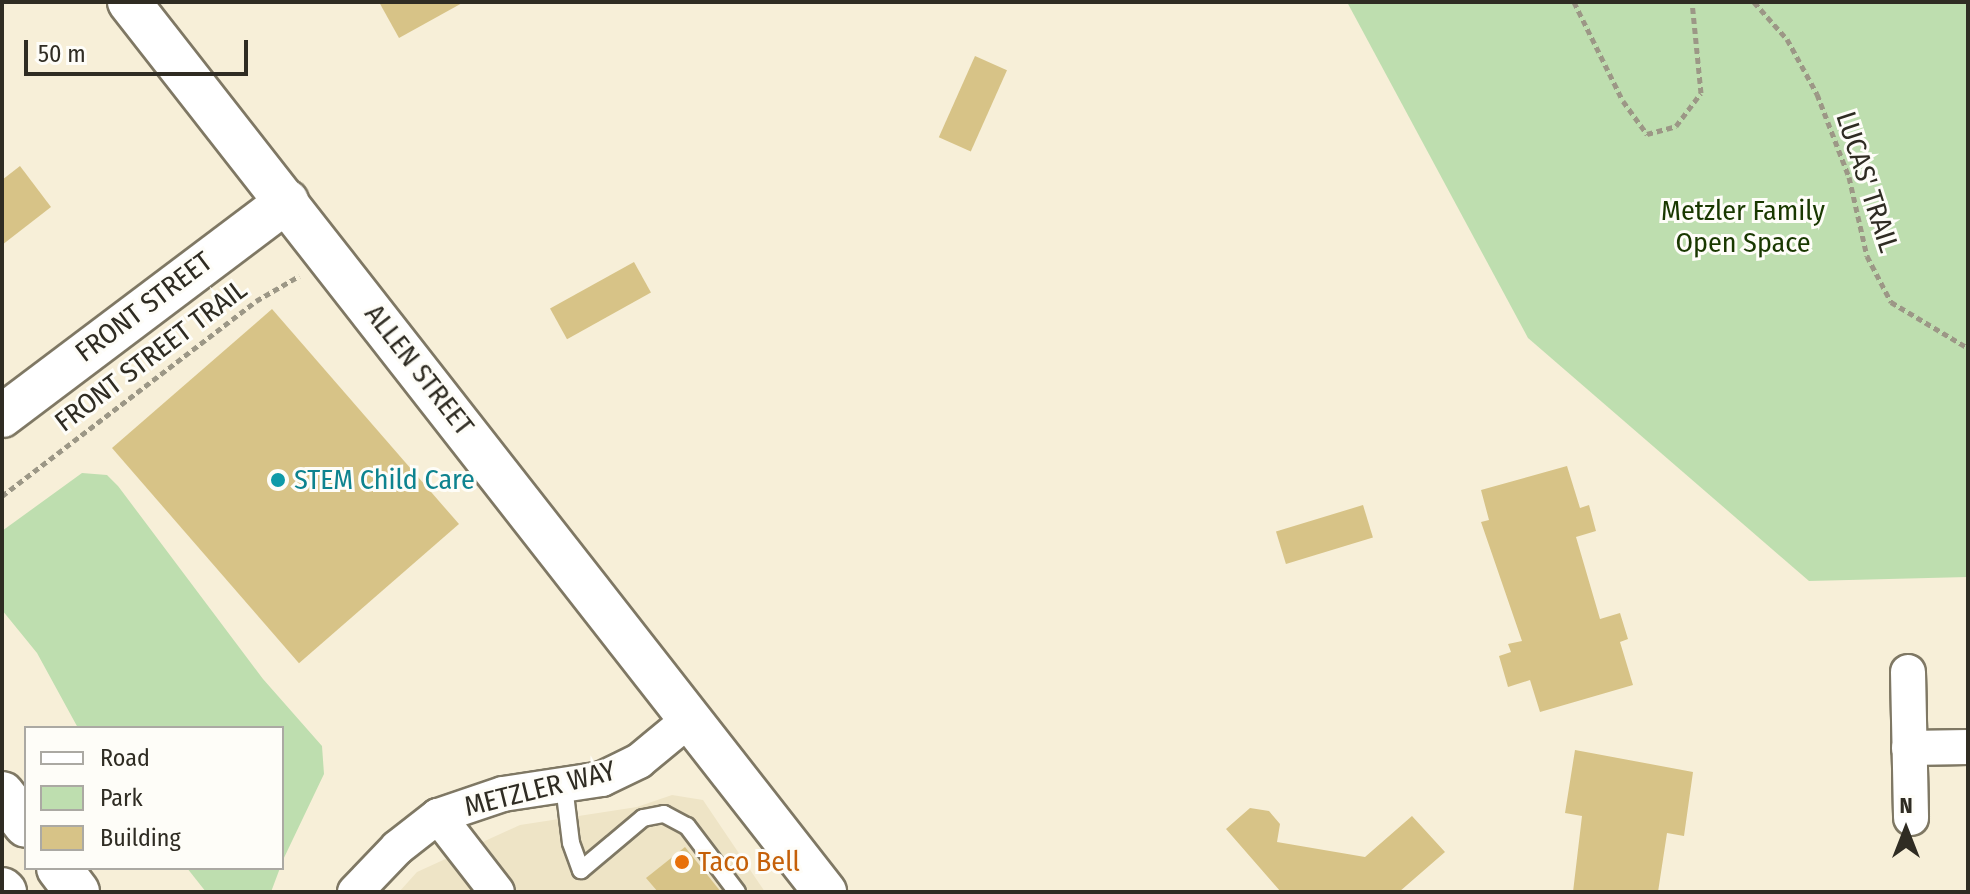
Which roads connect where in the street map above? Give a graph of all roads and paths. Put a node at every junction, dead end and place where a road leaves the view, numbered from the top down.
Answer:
1 (129, 2) edge
2 (1574, 2) edge
3 (1692, 2) edge
4 (1754, 2) edge
5 (287, 201) junction
6 (329, 255) junction
7 (1968, 348) edge
8 (2, 416) edge
9 (2, 496) edge
10 (1908, 672) dead end
11 (691, 718) junction
12 (1968, 747) edge
13 (1909, 748) junction
14 (564, 786) junction
15 (2, 794) edge
16 (438, 816) junction
17 (1911, 818) dead end
18 (24, 822) edge
19 (60, 870) edge
20 (77, 892) edge
21 (355, 892) edge
22 (497, 892) edge
23 (737, 892) edge
24 (825, 892) edge

1 - 5 street, ALLEN STREET
2 - 3 path
4 - 7 path, LUCAS' TRAIL
5 - 6 street, ALLEN STREET
5 - 8 street, FRONT STREET
6 - 9 path, FRONT STREET TRAIL
6 - 11 street, ALLEN STREET
10 - 13 street
11 - 14 street, METZLER WAY
11 - 24 street, ALLEN STREET
12 - 13 street
13 - 17 street
14 - 16 street, METZLER WAY
14 - 23 lane
15 - 18 highway
16 - 21 street, METZLER WAY
16 - 22 street
19 - 20 highway

